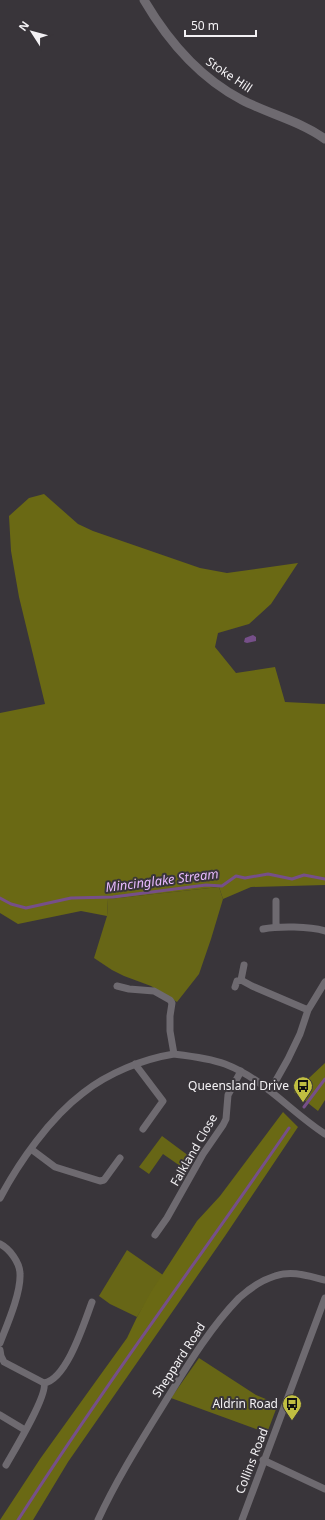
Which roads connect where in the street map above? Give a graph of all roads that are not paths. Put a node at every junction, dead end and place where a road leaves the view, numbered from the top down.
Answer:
1 (144, 0) edge
2 (325, 139) edge
3 (276, 901) dead end
4 (276, 927) junction
5 (263, 929) dead end
6 (325, 931) edge
7 (244, 965) dead end
8 (241, 980) junction
9 (325, 982) edge
10 (117, 986) dead end
11 (235, 987) dead end
12 (308, 1010) junction
13 (174, 1054) junction
14 (134, 1064) junction
15 (241, 1072) junction
16 (270, 1091) junction
17 (143, 1129) dead end
18 (325, 1134) edge
19 (31, 1149) junction
20 (120, 1158) dead end
21 (0, 1198) edge
22 (154, 1235) dead end
23 (0, 1244) edge
24 (325, 1280) edge
25 (325, 1298) edge
26 (92, 1302) dead end
27 (322, 1311) edge
28 (0, 1343) edge
29 (0, 1350) edge
30 (44, 1383) junction
31 (0, 1415) edge
32 (25, 1430) junction
33 (264, 1460) junction
34 (6, 1465) dead end
35 (325, 1490) edge
36 (98, 1520) edge
37 (242, 1520) edge

1 - 2 street, Stoke Hill
3 - 4 street
4 - 5 street
4 - 6 street
7 - 8 street
8 - 11 street
8 - 12 street
9 - 12 street
10 - 13 street
12 - 16 street
13 - 14 street
13 - 15 street
14 - 17 street
14 - 19 street
15 - 16 street
15 - 22 street, Falkland Close
16 - 18 street
19 - 20 street
19 - 21 street
23 - 28 street
24 - 36 street, Sheppard Road
25 - 27 street, Collins Road
26 - 30 street
27 - 33 street, Collins Road
29 - 30 street
30 - 32 street
31 - 32 street
32 - 34 street
33 - 35 street
33 - 37 street, Collins Road

